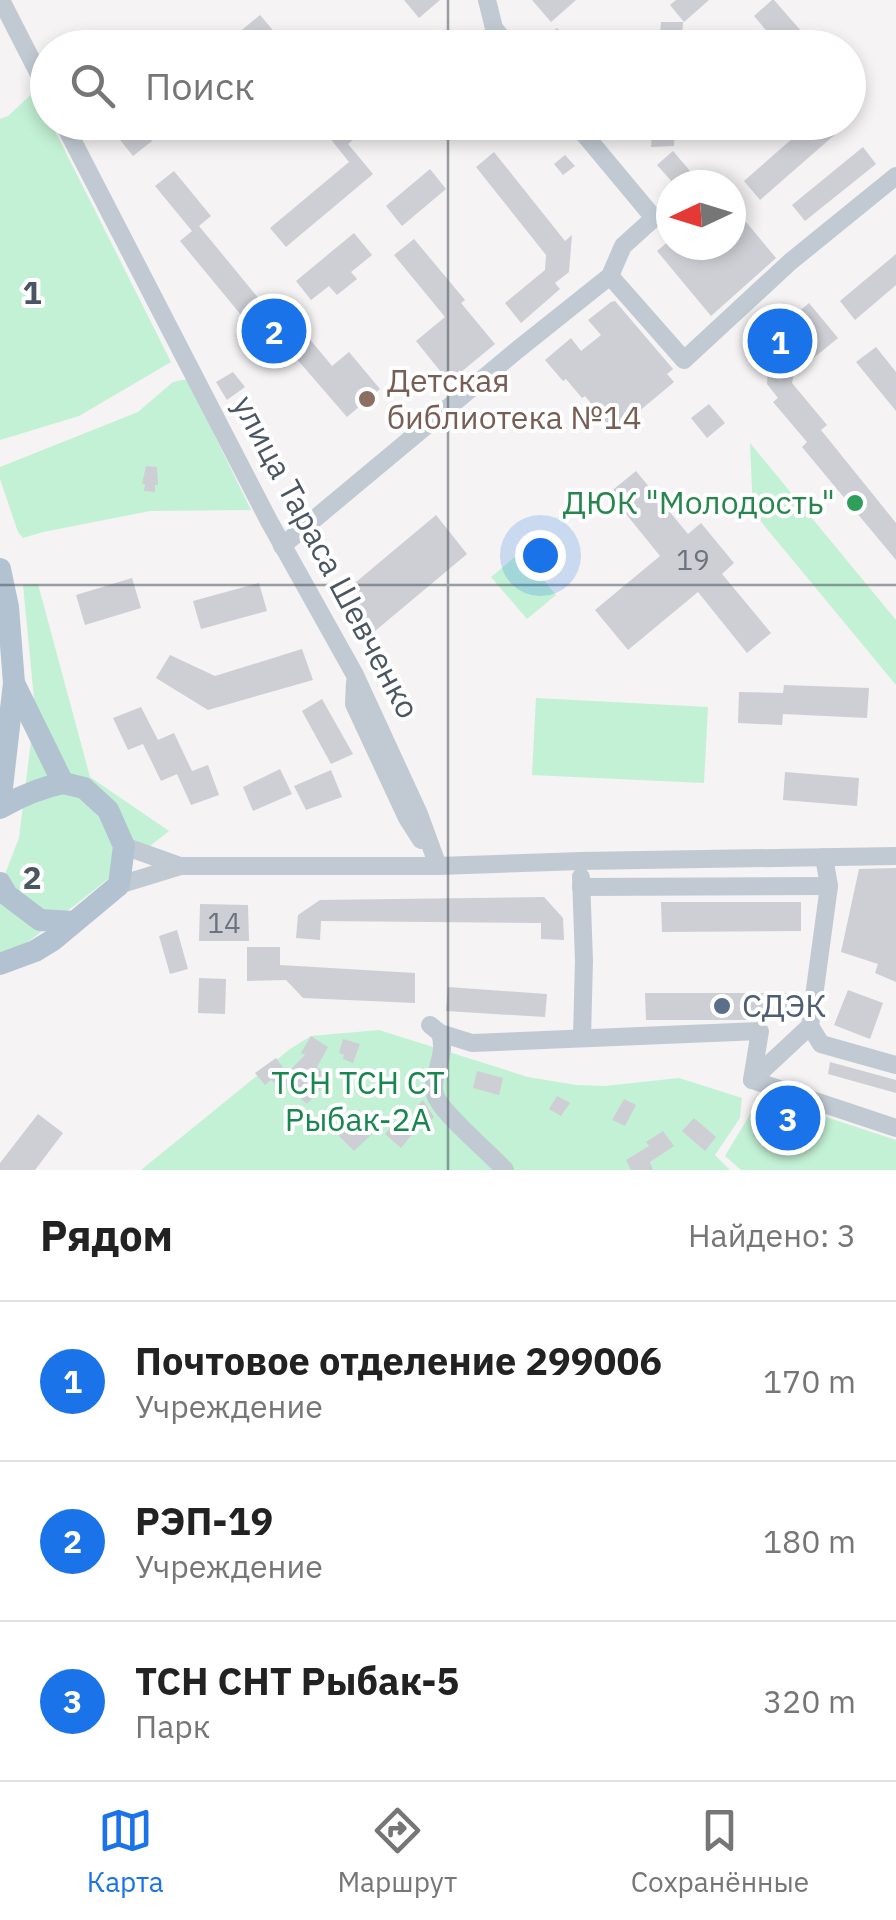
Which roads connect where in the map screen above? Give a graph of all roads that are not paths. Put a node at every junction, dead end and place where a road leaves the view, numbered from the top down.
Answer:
1 (1, 0) edge
2 (487, 0) edge
3 (496, 30) edge
4 (30, 57) edge
5 (72, 140) edge
6 (589, 140) edge
7 (896, 176) edge
8 (610, 276) junction
9 (282, 546) junction
10 (0, 570) edge
11 (14, 683) junction
12 (63, 783) junction
13 (0, 807) edge
14 (124, 846) junction
15 (896, 856) edge
16 (824, 857) junction
17 (581, 861) junction
18 (181, 866) junction
19 (438, 866) junction
20 (0, 883) edge
21 (119, 886) junction
22 (829, 886) junction
23 (581, 887) junction
24 (74, 922) junction
25 (0, 964) edge
26 (810, 1026) junction
27 (582, 1037) junction
28 (896, 1065) edge
29 (752, 1080) junction
30 (896, 1128) edge
31 (505, 1170) edge

1 - 4 street
2 - 3 street
5 - 9 street, улица Тараса Шевченко
6 - 8 street
7 - 8 street
8 - 9 street
9 - 19 street, улица Тараса Шевченко
10 - 11 main road
11 - 12 main road
11 - 13 main road
12 - 13 main road
12 - 14 main road
14 - 18 street
14 - 21 main road
15 - 16 street
16 - 17 street
16 - 22 street
17 - 19 street
17 - 23 street
18 - 19 street
18 - 21 street
20 - 24 main road
21 - 24 main road
22 - 23 street
22 - 26 street
23 - 27 street
24 - 25 main road
26 - 28 street
26 - 29 street
27 - 29 street
27 - 31 street
29 - 30 street

